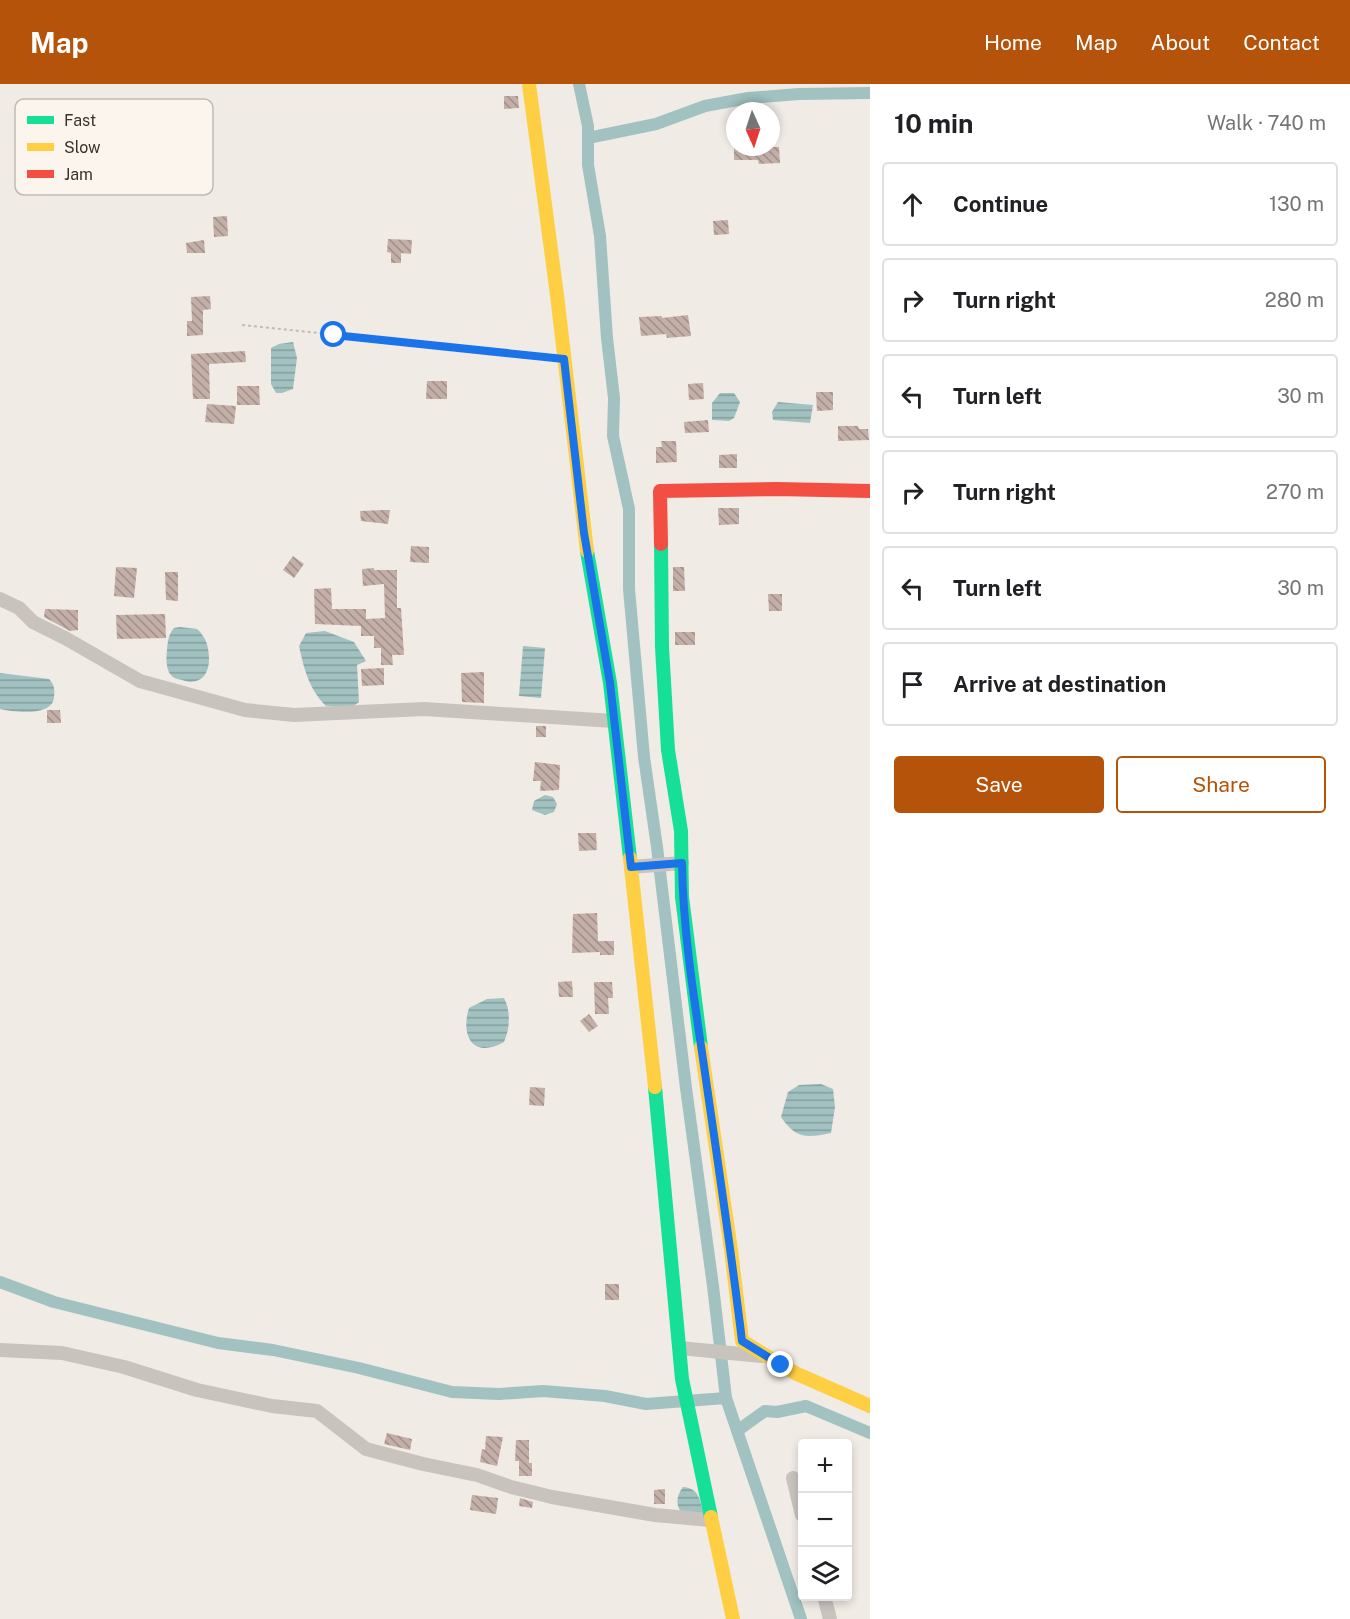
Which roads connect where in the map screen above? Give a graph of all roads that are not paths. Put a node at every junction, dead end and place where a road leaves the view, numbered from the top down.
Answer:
1 (529, 84) edge
2 (870, 491) edge
3 (0, 599) edge
4 (614, 721) junction
5 (682, 863) junction
6 (631, 867) junction
7 (680, 1348) junction
8 (0, 1350) edge
9 (767, 1358) junction
10 (870, 1406) edge
11 (793, 1478) dead end
12 (798, 1499) edge
13 (710, 1520) junction
14 (825, 1601) edge
15 (733, 1619) edge
16 (830, 1619) edge

1 - 4 street
2 - 5 street
3 - 4 street
4 - 6 street
5 - 6 street
5 - 9 street
6 - 7 street
7 - 9 street
7 - 13 street
8 - 13 street
9 - 10 street
11 - 12 street
13 - 15 street
14 - 16 street

